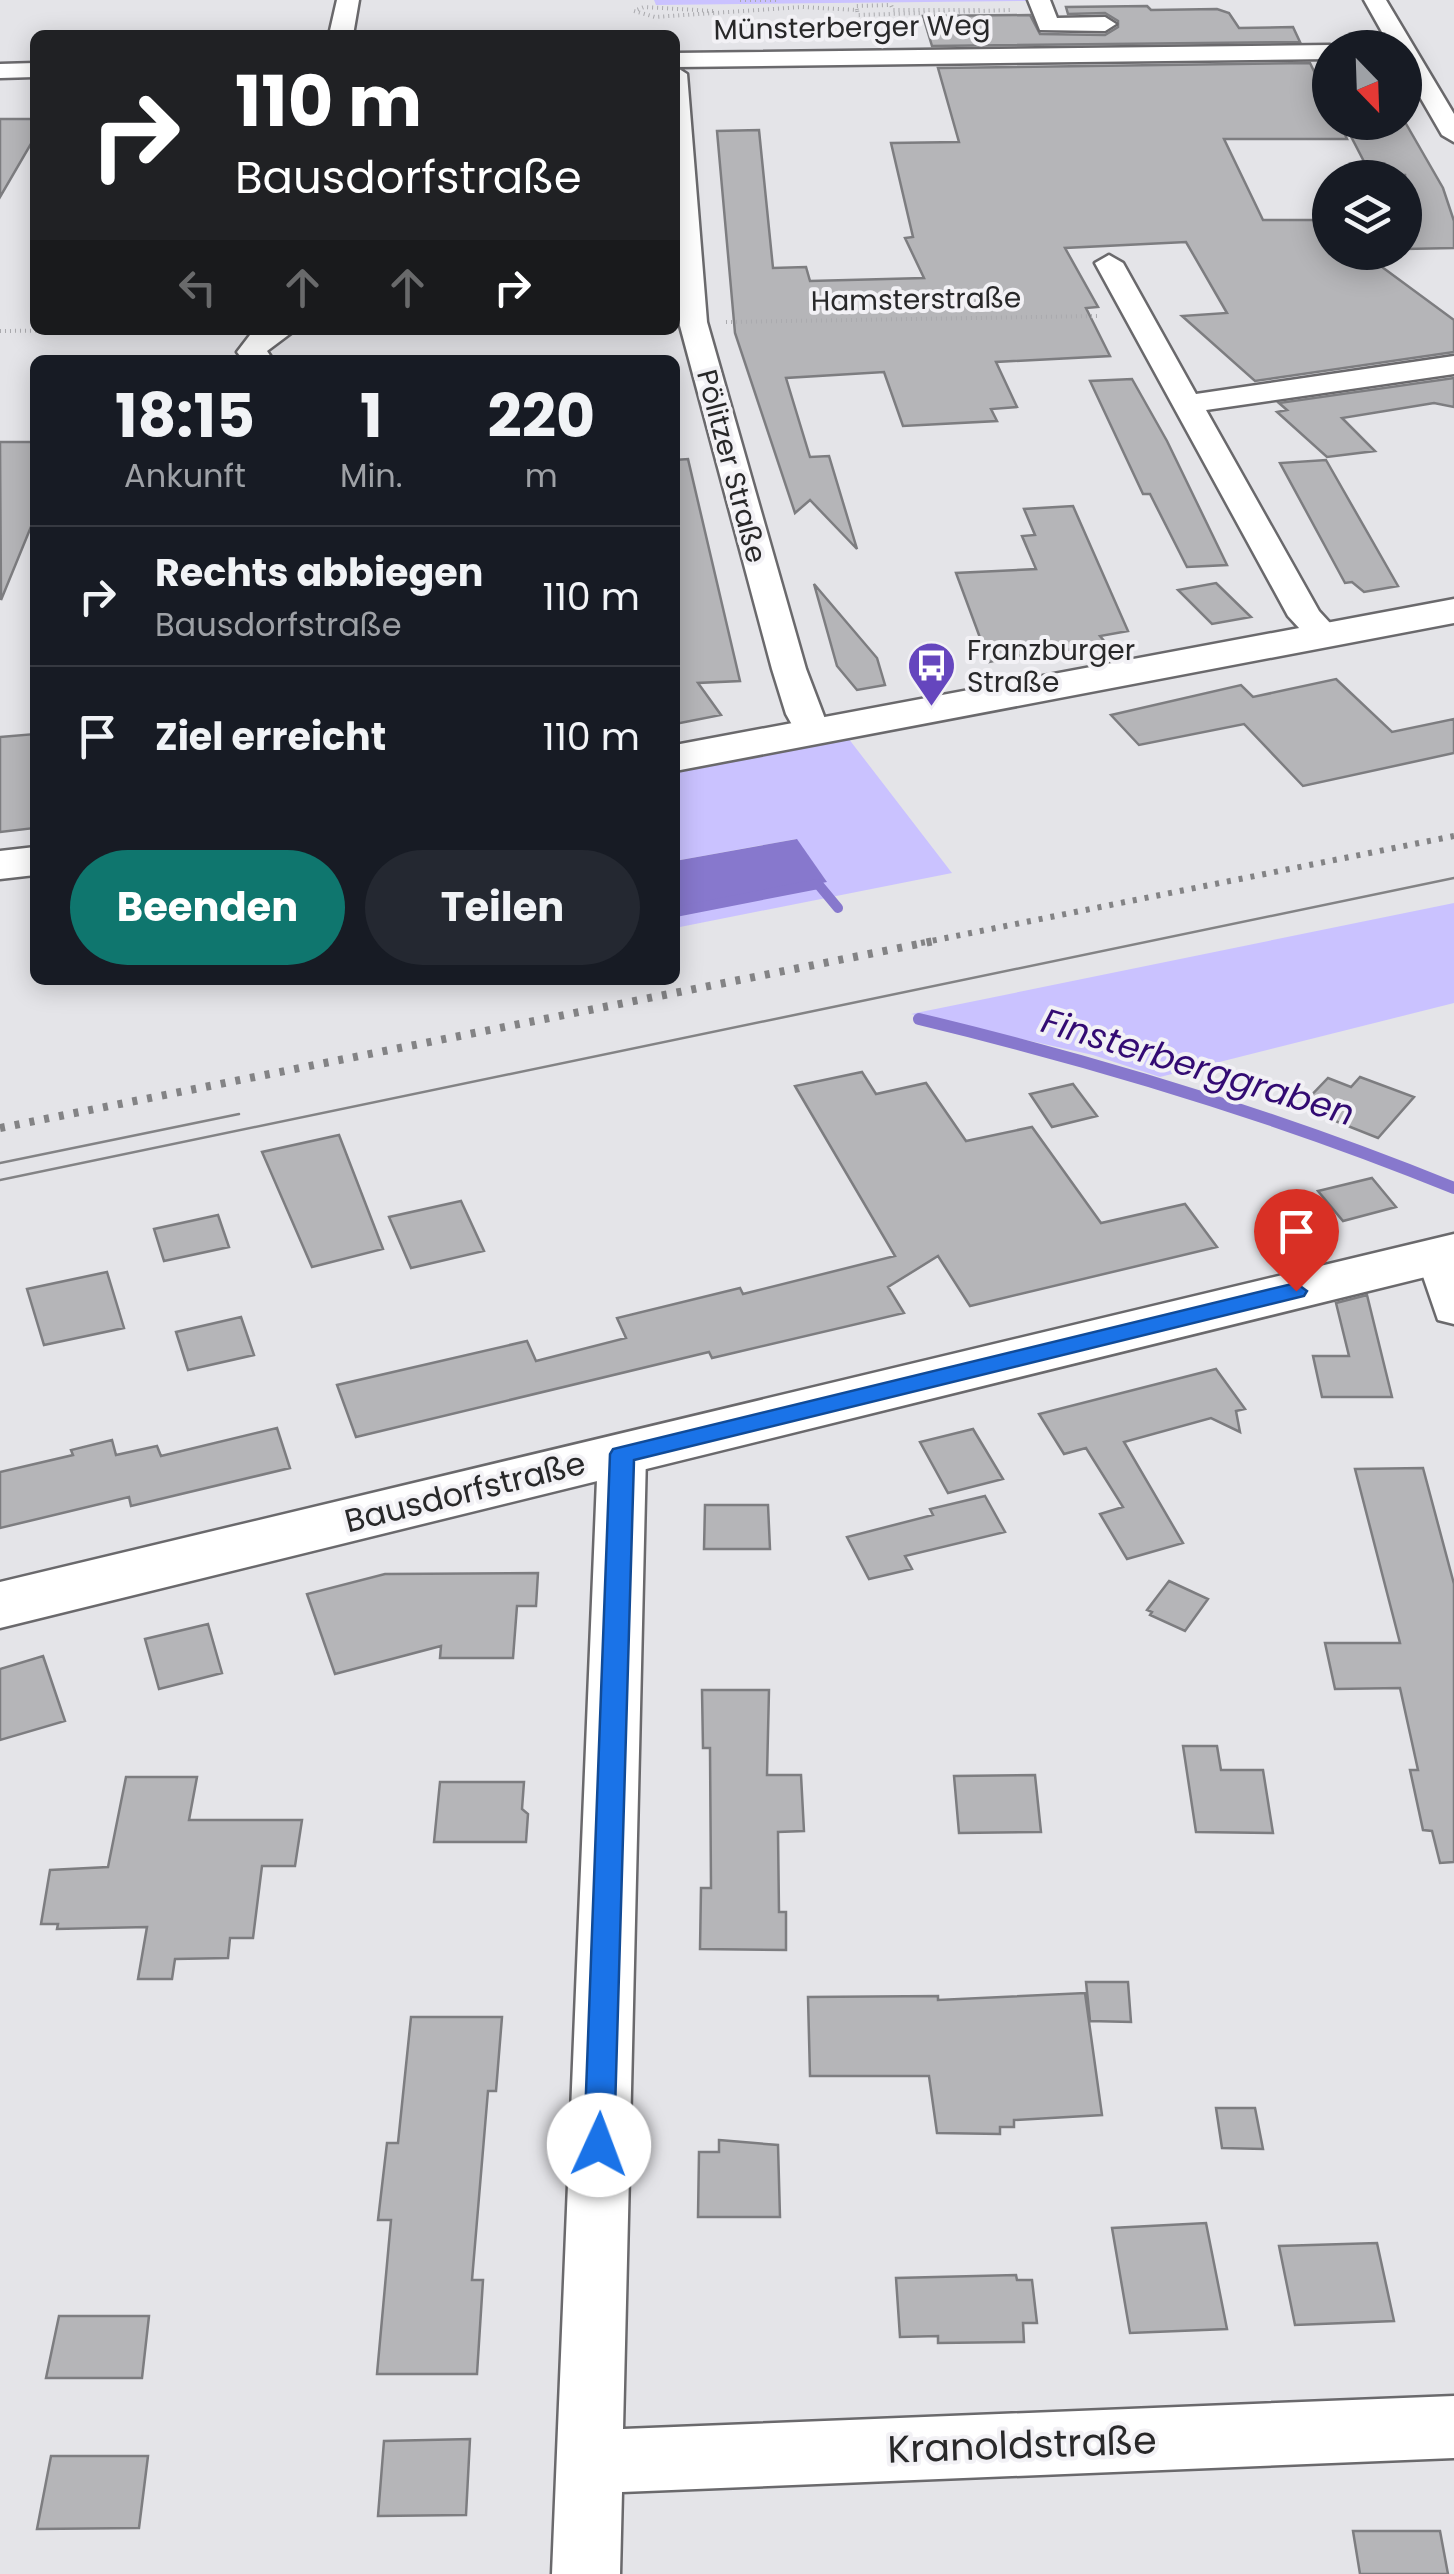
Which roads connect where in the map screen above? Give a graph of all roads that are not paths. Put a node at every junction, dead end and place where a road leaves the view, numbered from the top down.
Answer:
1 (348, 0) edge
2 (1375, 0) edge
3 (1040, 5) edge
4 (1122, 24) dead end
5 (342, 30) edge
6 (1393, 30) edge
7 (1312, 52) edge
8 (680, 60) edge
9 (30, 70) edge
10 (0, 71) edge
11 (1422, 79) edge
12 (1454, 135) edge
13 (680, 139) edge
14 (1109, 262) dead end
15 (274, 335) edge
16 (255, 355) edge
17 (1454, 365) edge
18 (1188, 404) junction
19 (1454, 610) edge
20 (1324, 635) junction
21 (812, 732) junction
22 (680, 757) edge
23 (30, 862) edge
24 (0, 865) edge
25 (1449, 1272) edge
26 (622, 1454) junction
27 (0, 1605) edge
28 (1454, 2427) edge
29 (589, 2462) junction
30 (586, 2574) edge

1 - 5 street
2 - 6 street
3 - 4 street
7 - 8 street, Münsterberger Weg
9 - 10 street
11 - 12 street
13 - 21 street, Pölitzer Straße
14 - 18 street
15 - 16 street
17 - 18 street
18 - 20 street
19 - 20 street
20 - 21 street
21 - 22 street
23 - 24 street
25 - 26 street, Bausdorfstraße
26 - 27 street, Bausdorfstraße
26 - 29 street
28 - 29 street, Kranoldstraße
29 - 30 street

